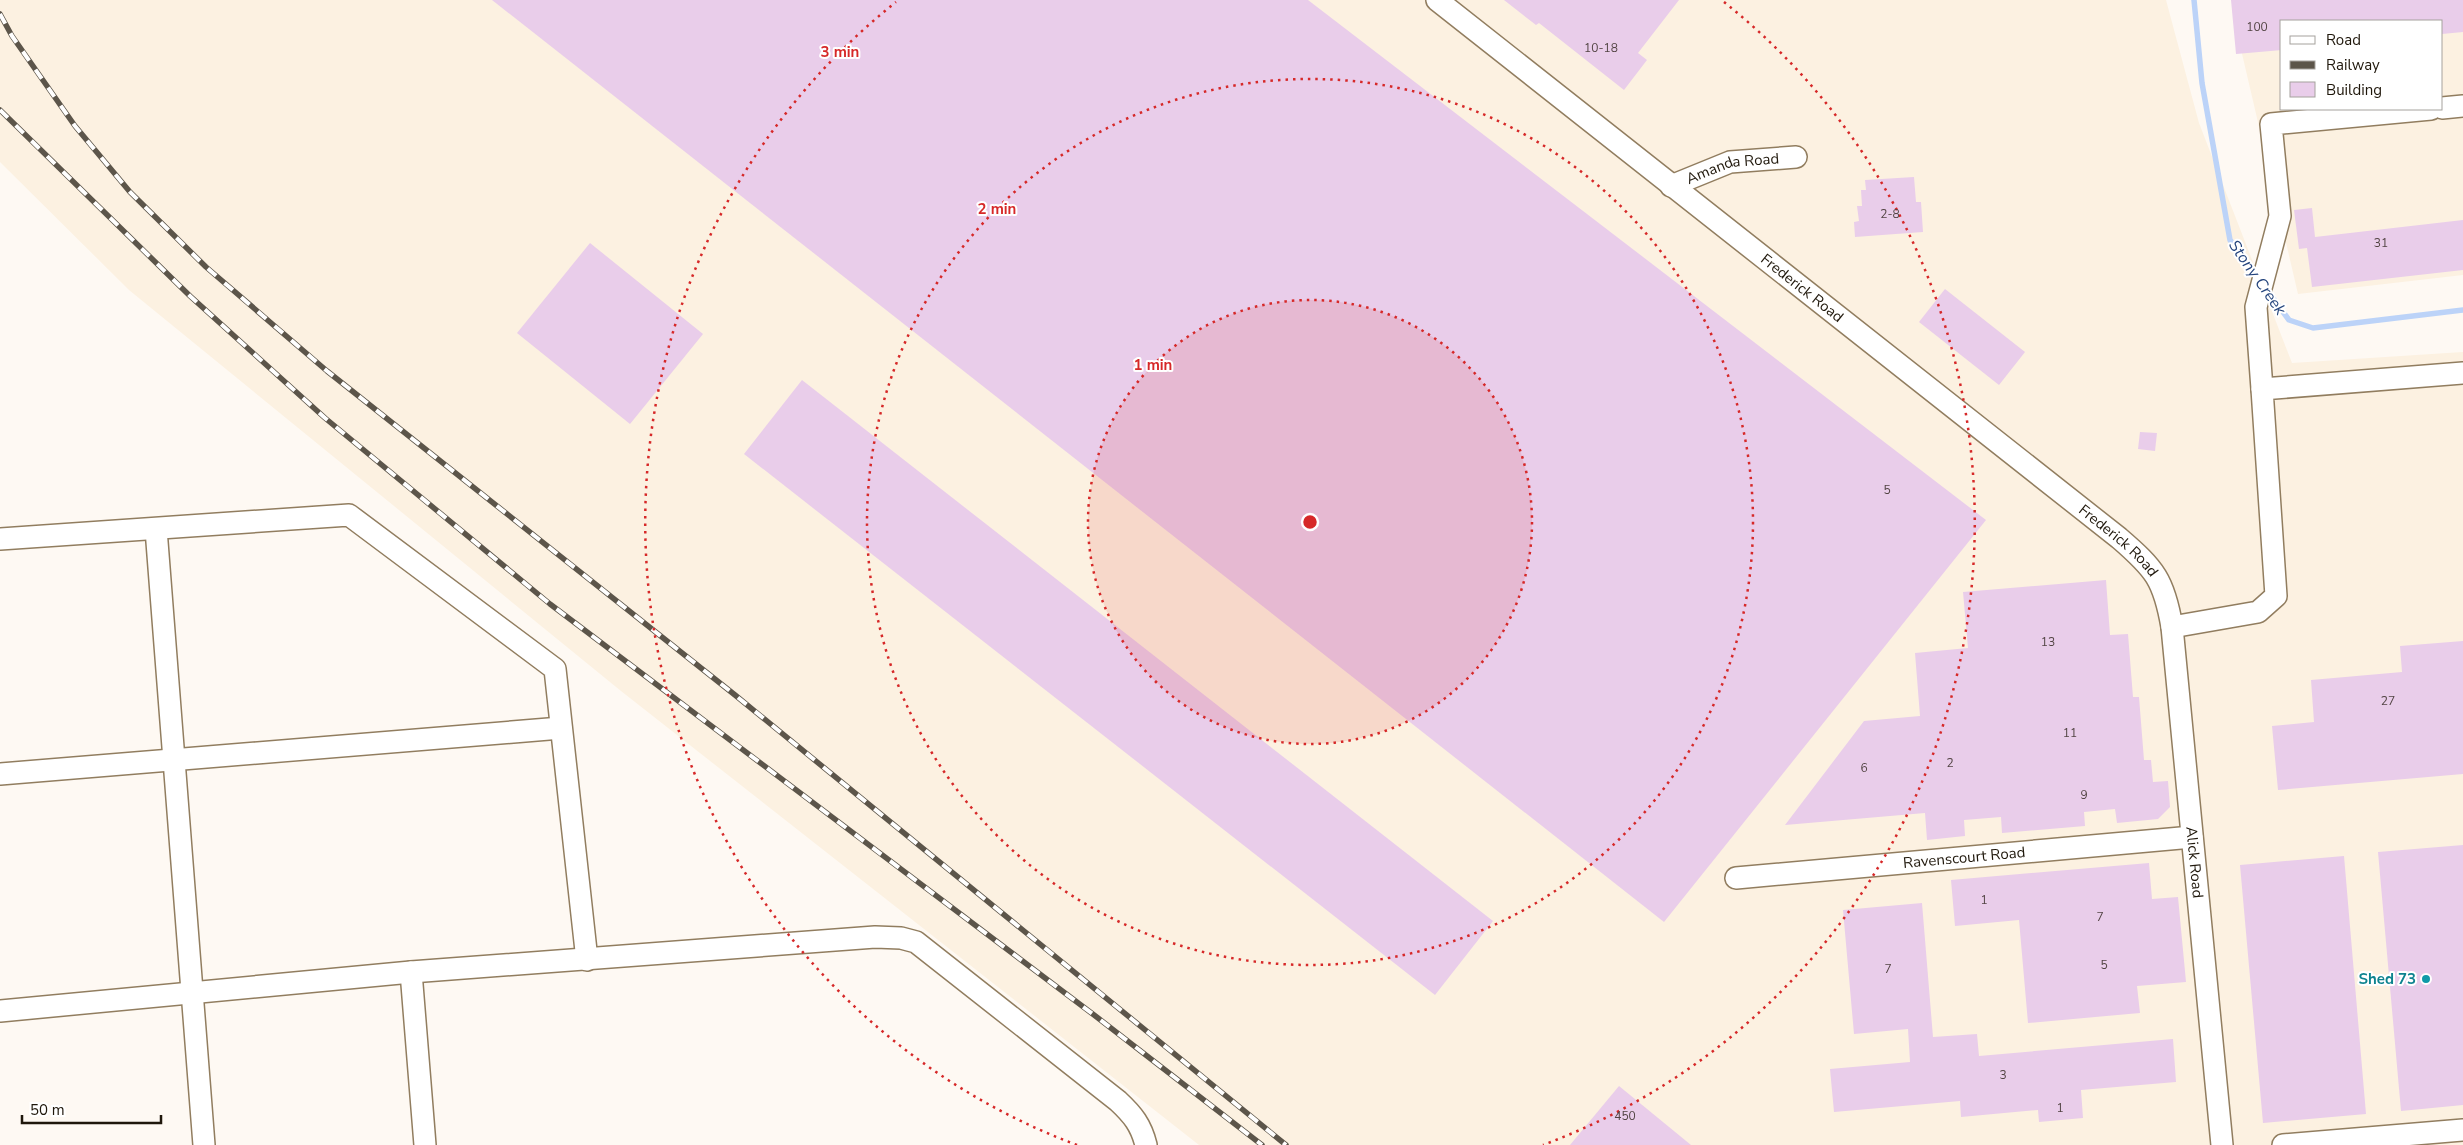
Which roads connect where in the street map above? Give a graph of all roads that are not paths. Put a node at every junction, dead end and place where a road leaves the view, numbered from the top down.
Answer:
1 (1437, 0) edge
2 (2463, 106) edge
3 (2443, 108) edge
4 (2420, 110) edge
5 (1796, 157) dead end
6 (1671, 186) junction
7 (2463, 373) edge
8 (2262, 389) junction
9 (156, 529) junction
10 (0, 539) edge
11 (2161, 582) joint
12 (2172, 627) junction
13 (561, 728) junction
14 (173, 759) junction
15 (0, 774) edge
16 (2192, 837) junction
17 (1736, 878) dead end
18 (587, 960) junction
19 (411, 972) junction
20 (191, 993) junction
21 (0, 1011) edge
22 (2463, 1130) edge
23 (204, 1145) edge
24 (425, 1145) edge
25 (1146, 1145) edge
26 (2222, 1145) edge
27 (2283, 1145) edge

1 - 6 street, Frederick Road
2 - 3 street
4 - 8 street
5 - 6 street, Amanda Road
6 - 11 street, Frederick Road
7 - 8 street
8 - 12 street
9 - 10 street
9 - 13 street
9 - 14 street
11 - 12 street, Alick Road
12 - 16 street, Alick Road
13 - 14 street
13 - 18 street
14 - 15 street
14 - 20 street
16 - 17 street, Ravenscourt Road
16 - 26 street, Alick Road
18 - 19 street
18 - 25 street
19 - 20 street
19 - 24 street
20 - 21 street
20 - 23 street
22 - 27 street

